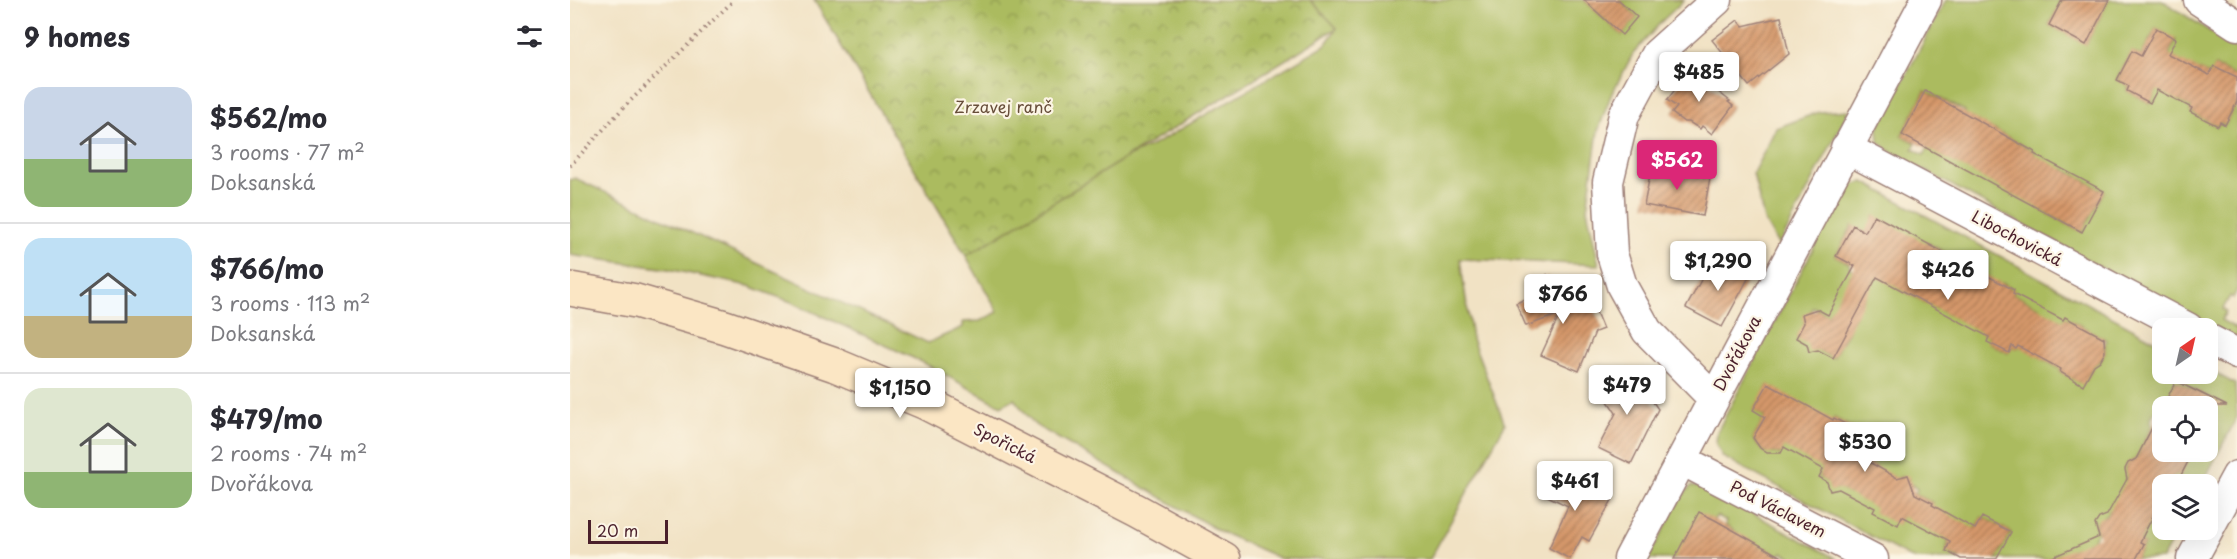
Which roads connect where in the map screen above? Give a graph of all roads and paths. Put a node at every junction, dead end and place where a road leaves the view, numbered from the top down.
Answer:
1 (734, 0) edge
2 (1717, 0) edge
3 (1926, 0) edge
4 (2199, 0) edge
5 (2237, 25) edge
6 (1846, 148) junction
7 (570, 166) edge
8 (570, 289) edge
9 (2169, 318) edge
10 (2218, 344) edge
11 (2237, 354) edge
12 (1713, 398) junction
13 (1682, 460) junction
14 (2237, 477) edge
15 (1224, 559) edge
16 (1629, 559) edge
17 (1873, 559) edge
18 (2192, 559) edge

1 - 7 path
2 - 12 street
3 - 6 street, Dvořákova
4 - 5 street
6 - 9 street, Libochovická
6 - 12 street, Dvořákova
8 - 15 street, Spořická
10 - 11 street
12 - 13 street, Dvořákova
13 - 16 street, Dvořákova
13 - 17 street, Pod Václavem
14 - 18 street

